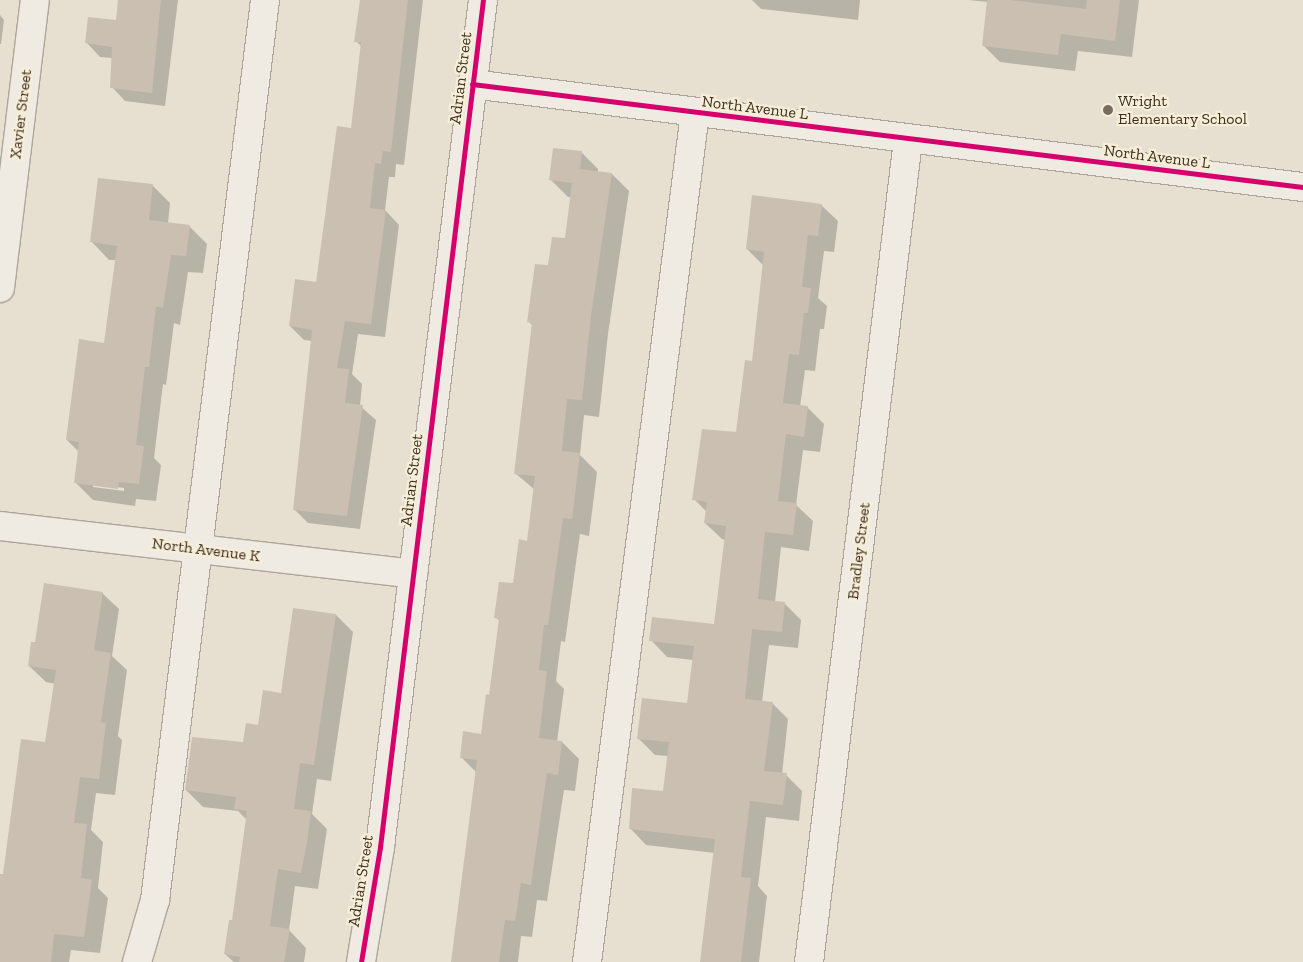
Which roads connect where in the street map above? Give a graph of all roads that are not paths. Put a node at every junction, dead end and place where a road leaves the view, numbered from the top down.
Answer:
1 (35, 0) edge
2 (265, 0) edge
3 (483, 0) edge
4 (472, 84) junction
5 (695, 113) junction
6 (908, 140) junction
7 (1303, 187) edge
8 (0, 288) edge
9 (0, 526) edge
10 (199, 549) junction
11 (413, 574) junction
12 (137, 962) edge
13 (361, 962) edge
14 (587, 962) edge
15 (809, 962) edge

1 - 8 street, Xavier Street
2 - 10 street
3 - 4 street, Adrian Street
4 - 5 street, North Avenue L
4 - 11 street, Adrian Street
5 - 6 street, North Avenue L
5 - 14 street
6 - 7 street, North Avenue L
6 - 15 street, Bradley Street
9 - 10 street, North Avenue K
10 - 11 street, North Avenue K
10 - 12 street
11 - 13 street, Adrian Street

